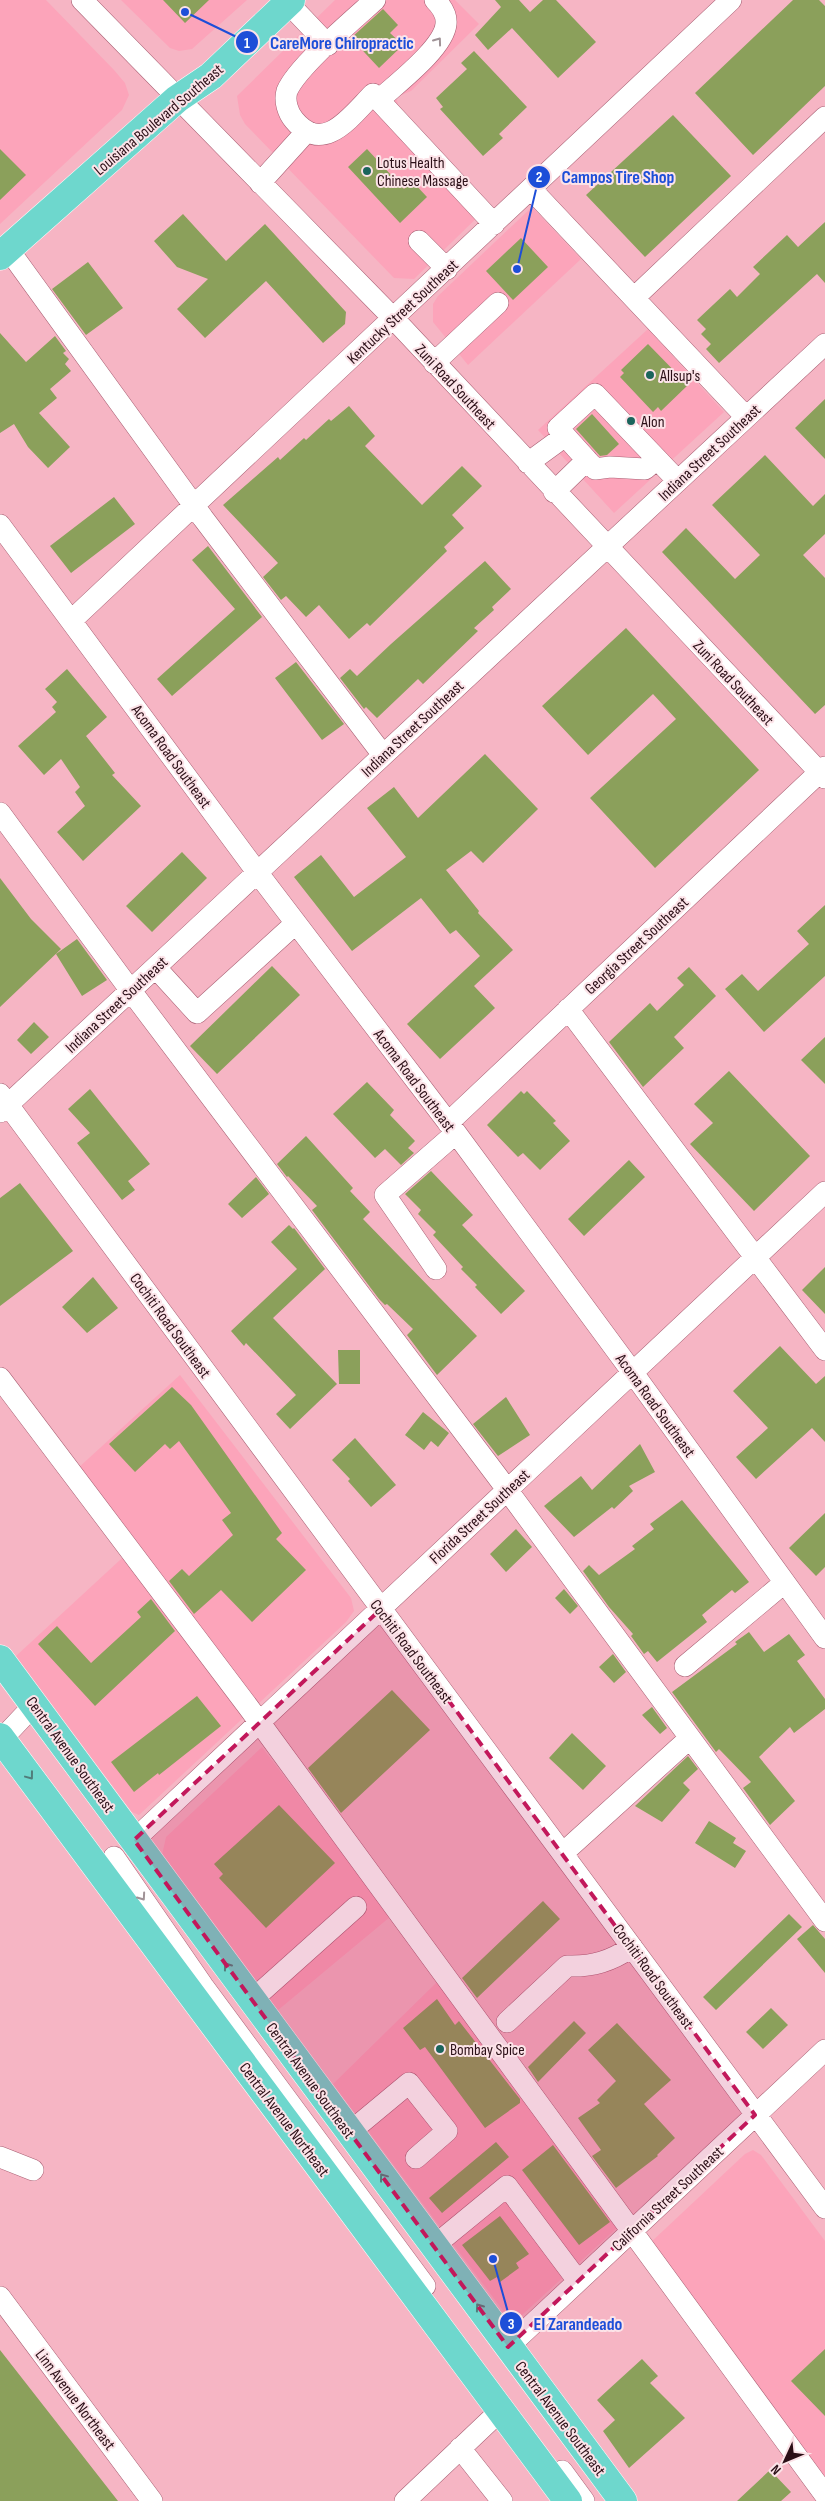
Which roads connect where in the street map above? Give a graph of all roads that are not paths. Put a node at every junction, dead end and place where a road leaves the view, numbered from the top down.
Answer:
1 (375, 0) edge
2 (435, 0) edge
3 (731, 0) edge
4 (86, 1) edge
5 (290, 2) edge
6 (328, 45) junction
7 (177, 98) junction
8 (379, 100) junction
9 (825, 117) edge
10 (307, 131) junction
11 (260, 183) junction
12 (531, 189) junction
13 (494, 224) junction
14 (419, 240) dead end
15 (4, 253) edge
16 (447, 269) junction
17 (635, 297) junction
18 (498, 303) dead end
19 (394, 319) junction
20 (825, 344) edge
21 (434, 363) junction
22 (746, 417) junction
23 (565, 436) junction
24 (657, 459) junction
25 (587, 460) junction
26 (528, 463) junction
27 (678, 481) junction
28 (554, 492) junction
29 (195, 506) junction
30 (0, 525) edge
31 (606, 547) junction
32 (72, 620) junction
33 (383, 755) junction
34 (823, 773) edge
35 (0, 813) edge
36 (258, 872) junction
37 (296, 923) junction
38 (156, 968) junction
39 (131, 991) junction
40 (568, 1009) junction
41 (3, 1104) edge
42 (452, 1128) junction
43 (825, 1192) edge
44 (756, 1257) junction
45 (436, 1269) dead end
46 (825, 1350) edge
47 (633, 1372) junction
48 (0, 1378) edge
49 (507, 1490) junction
50 (784, 1583) junction
51 (381, 1609) junction
52 (823, 1630) edge
53 (685, 1666) dead end
54 (5, 1675) edge
55 (34, 1705) junction
56 (259, 1723) junction
57 (690, 1738) junction
58 (0, 1739) edge
59 (124, 1849) junction
60 (563, 1853) junction
61 (356, 1908) dead end
62 (825, 1921) edge
63 (632, 1947) junction
64 (252, 2000) junction
65 (507, 2022) dead end
66 (825, 2050) edge
67 (756, 2115) junction
68 (350, 2132) junction
69 (0, 2157) edge
70 (416, 2158) dead end
71 (33, 2170) dead end
72 (825, 2208) edge
73 (631, 2232) junction
74 (434, 2246) junction
75 (578, 2281) junction
76 (0, 2297) edge
77 (508, 2347) junction
78 (500, 2410) junction
79 (460, 2448) junction
80 (825, 2495) edge
81 (493, 2498) edge
82 (152, 2501) edge
83 (405, 2501) edge
84 (568, 2501) edge
85 (584, 2501) edge
86 (623, 2501) edge

1 - 6 street
8 -> 2 street
3 - 12 street, Kentucky Street Southeast
4 - 7 street, Zuni Road Southeast
5 - 6 street
5 - 7 main road, Louisiana Boulevard Southeast
6 - 10 street
7 - 11 street, Zuni Road Southeast
7 - 15 main road, Louisiana Boulevard Southeast
8 - 10 street
8 - 13 street
9 - 17 street
10 - 11 street
11 - 19 street, Zuni Road Southeast
12 - 13 street, Kentucky Street Southeast
12 - 17 street
13 - 16 street, Kentucky Street Southeast
14 - 16 street
15 - 29 street
16 - 19 street, Kentucky Street Southeast
17 - 22 street
18 - 21 street
19 - 21 street, Zuni Road Southeast
19 - 29 street, Kentucky Street Southeast
20 - 22 street, Indiana Street Southeast
21 - 26 street, Zuni Road Southeast
22 - 27 street, Indiana Street Southeast
23 - 24 street
23 - 25 street
23 - 26 street
24 - 25 street
24 - 27 street
25 - 28 street
26 - 28 street, Zuni Road Southeast
27 - 31 street, Indiana Street Southeast
28 - 31 street, Zuni Road Southeast
29 - 32 street, Kentucky Street Southeast
29 - 33 street
30 - 32 street, Acoma Road Southeast
31 - 33 street, Indiana Street Southeast
31 - 34 street, Zuni Road Southeast
32 - 36 street, Acoma Road Southeast
33 - 36 street, Indiana Street Southeast
34 - 40 street, Georgia Street Southeast
35 - 39 street
36 - 37 street, Acoma Road Southeast
36 - 38 street, Indiana Street Southeast
37 - 38 street
37 - 42 street, Acoma Road Southeast
38 - 39 street, Indiana Street Southeast
39 - 41 street, Indiana Street Southeast
39 - 49 street
40 - 42 street, Georgia Street Southeast
40 - 44 street
41 - 51 street, Cochiti Road Southeast
42 - 45 street, Georgia Street Southeast
42 - 47 street, Acoma Road Southeast
43 - 44 street, Florida Street Southeast
44 - 46 street
44 - 47 street, Florida Street Southeast
47 - 49 street, Florida Street Southeast
47 - 50 street, Acoma Road Southeast
48 - 56 street
49 - 51 street, Florida Street Southeast
49 - 57 street
50 - 52 street, Acoma Road Southeast
50 - 53 street
51 - 56 street, Florida Street Southeast
51 - 60 street, Cochiti Road Southeast
54 - 55 main road, Central Avenue Southeast
55 - 58 street
55 - 59 main road, Central Avenue Southeast
56 - 59 street, Florida Street Southeast
56 - 73 street
57 - 60 street
57 - 62 street
58 -> 78 main road, Central Avenue Northeast
64 -> 59 main road, Central Avenue Southeast
59 -> 85 street, Central Avenue Northeast
60 - 63 street, Cochiti Road Southeast
61 - 64 street
63 - 65 street
63 - 67 street, Cochiti Road Southeast
64 - 68 main road, Central Avenue Southeast
66 - 67 street, California Street Southeast
67 - 72 street, Cochiti Road Southeast
67 - 73 street, California Street Southeast
68 - 70 street
74 -> 68 main road, Central Avenue Southeast
69 - 71 street
73 - 75 street, California Street Southeast
73 - 80 street
74 - 75 street
77 -> 74 main road, Central Avenue Southeast
75 - 77 street, California Street Southeast
76 - 82 street, Linn Avenue Northeast
77 - 86 main road, Central Avenue Southeast
78 - 79 street
78 - 84 main road, Central Avenue Northeast
79 - 81 street
79 - 83 street

